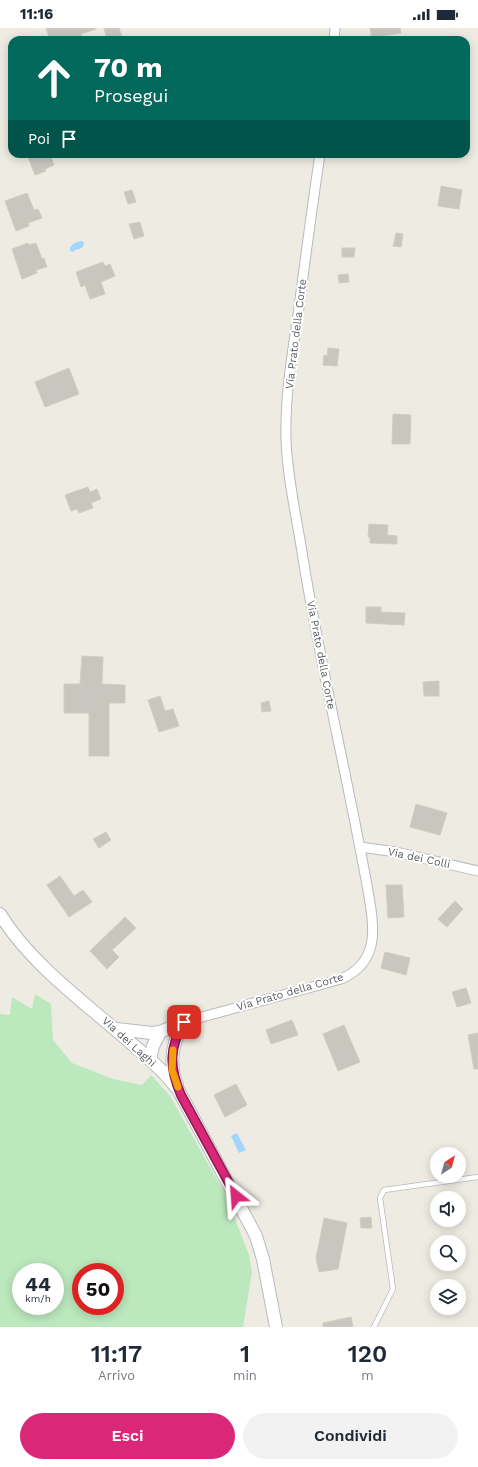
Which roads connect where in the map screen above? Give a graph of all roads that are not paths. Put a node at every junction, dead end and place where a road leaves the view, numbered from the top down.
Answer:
1 (319, 158) edge
2 (360, 847) junction
3 (478, 871) edge
4 (0, 914) edge
5 (184, 1022) junction
6 (115, 1029) junction
7 (160, 1032) junction
8 (173, 1047) junction
9 (150, 1060) junction
10 (181, 1095) junction
11 (478, 1177) edge
12 (276, 1327) edge
13 (374, 1327) edge

1 - 2 street, Via Prato della Corte
2 - 3 street, Via dei Colli
2 - 5 street, Via Prato della Corte
4 - 6 main road, Via dei Laghi
5 - 7 main road
5 - 8 main road
6 - 7 main road
6 - 9 main road, Via dei Laghi
7 - 9 main road
8 - 9 main road
8 - 10 main road
9 - 10 main road, Via dei Laghi
10 - 12 main road, Via dei Laghi
11 - 13 lane

